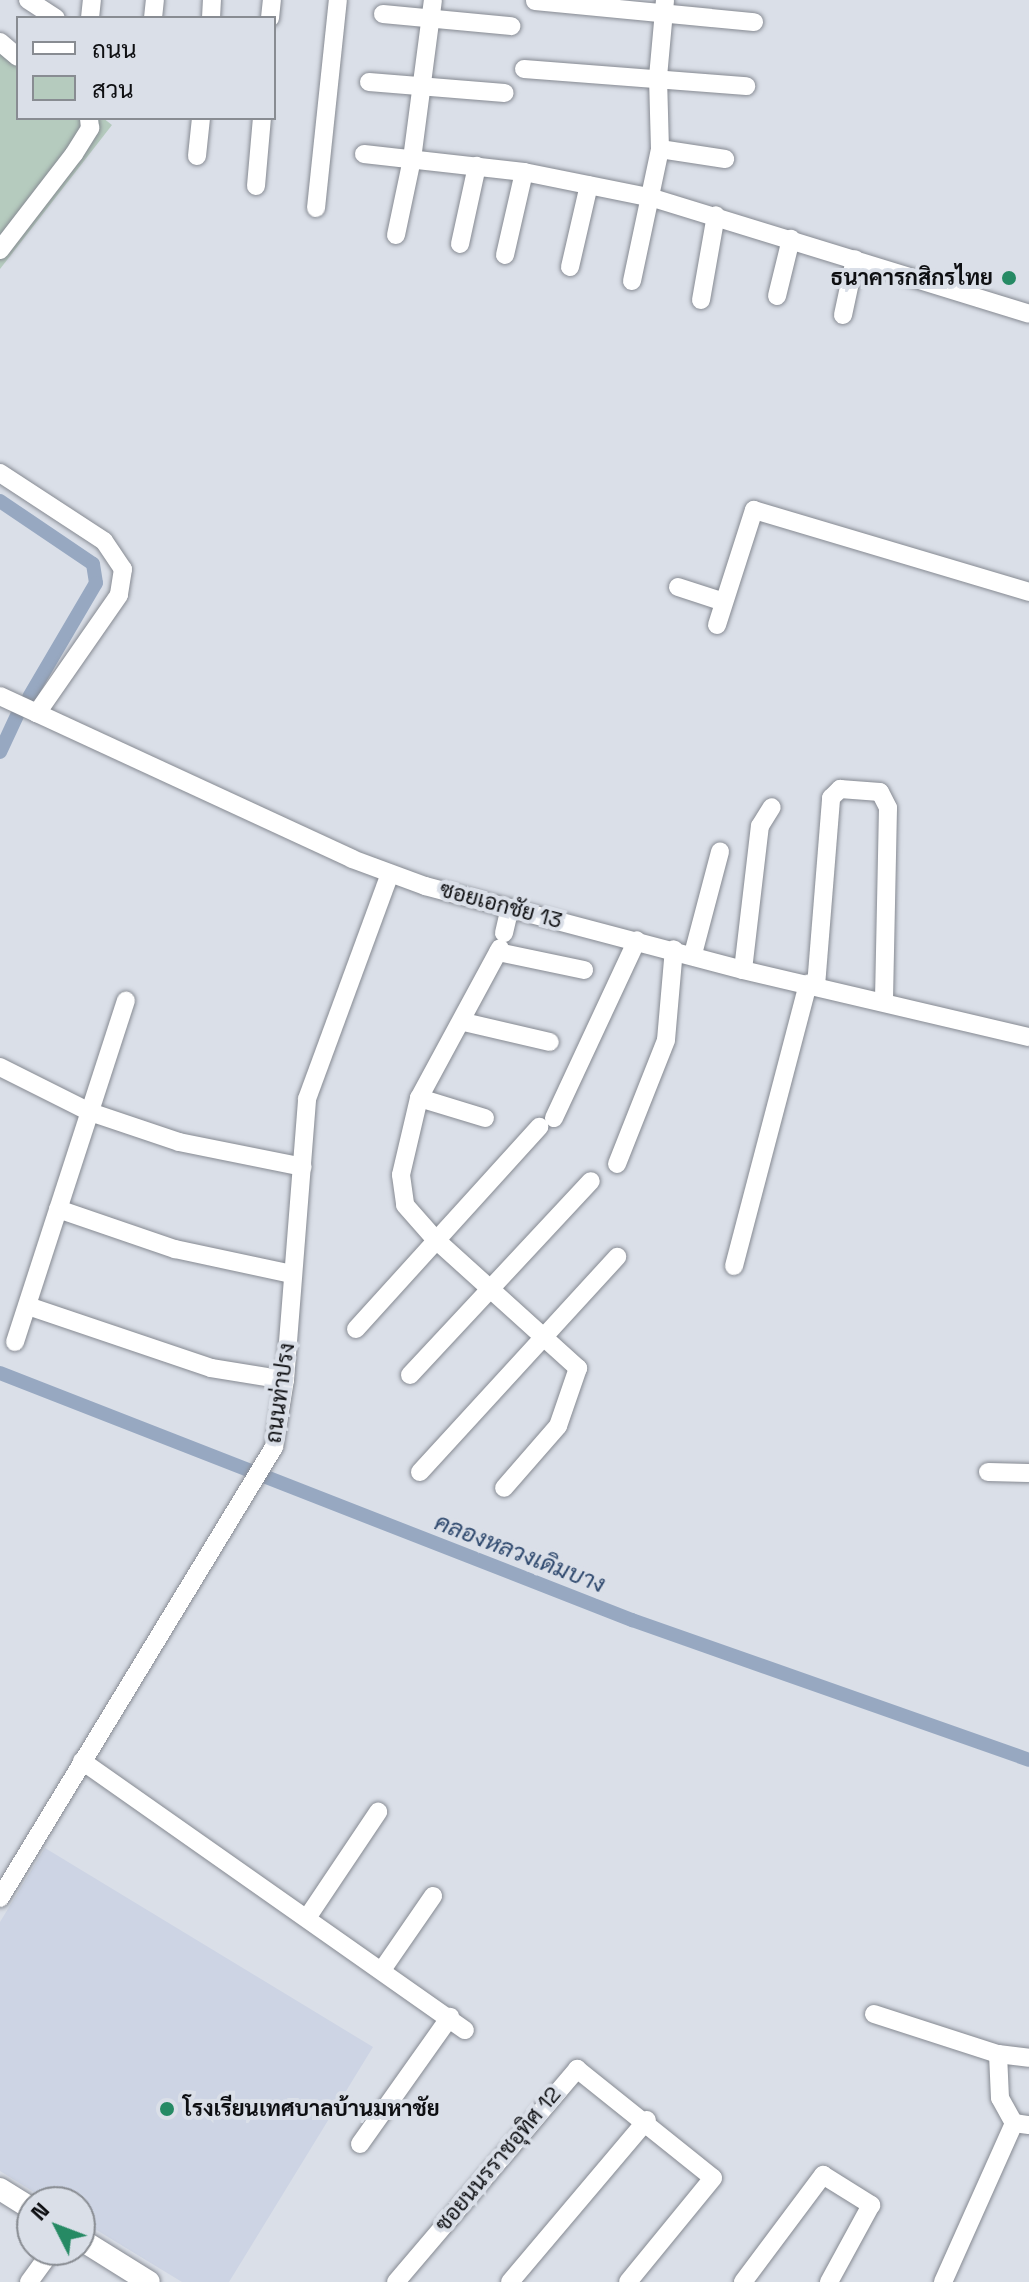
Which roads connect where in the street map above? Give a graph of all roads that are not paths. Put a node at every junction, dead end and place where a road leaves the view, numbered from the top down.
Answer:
1 (28, 0) edge
2 (338, 0) edge
3 (433, 0) edge
4 (535, 1) edge
5 (664, 6) edge
6 (383, 14) dead end
7 (53, 16) edge
8 (430, 20) junction
9 (754, 22) dead end
10 (511, 26) dead end
11 (0, 42) edge
12 (16, 55) edge
13 (524, 69) dead end
14 (658, 77) junction
15 (369, 82) dead end
16 (746, 86) dead end
17 (423, 88) junction
18 (505, 93) dead end
19 (89, 120) edge
20 (201, 120) edge
21 (262, 120) edge
22 (660, 149) junction
23 (364, 154) dead end
24 (197, 156) dead end
25 (412, 159) junction
26 (725, 159) dead end
27 (477, 166) junction
28 (524, 172) junction
29 (589, 185) junction
30 (256, 186) dead end
31 (653, 198) junction
32 (316, 208) dead end
33 (716, 215) junction
34 (396, 235) dead end
35 (791, 239) junction
36 (460, 244) dead end
37 (0, 250) edge
38 (505, 255) dead end
39 (855, 259) junction
40 (570, 267) dead end
41 (632, 281) dead end
42 (777, 296) dead end
43 (701, 300) dead end
44 (1029, 314) edge
45 (843, 315) dead end
46 (0, 473) edge
47 (678, 587) dead end
48 (1029, 592) edge
49 (724, 602) junction
50 (717, 625) dead end
51 (0, 696) edge
52 (37, 713) junction
53 (772, 807) dead end
54 (720, 852) dead end
55 (390, 874) junction
56 (510, 908) junction
57 (637, 940) junction
58 (501, 944) junction
59 (674, 949) junction
60 (693, 954) junction
61 (584, 970) dead end
62 (743, 970) junction
63 (812, 985) junction
64 (126, 1001) dead end
65 (884, 1002) junction
66 (464, 1022) junction
67 (1029, 1037) edge
68 (550, 1042) dead end
69 (0, 1067) edge
70 (419, 1098) junction
71 (90, 1112) junction
72 (485, 1118) dead end
73 (617, 1164) dead end
74 (303, 1167) junction
75 (591, 1181) dead end
76 (58, 1209) junction
77 (435, 1239) junction
78 (617, 1257) dead end
79 (734, 1266) dead end
80 (292, 1274) junction
81 (495, 1289) junction
82 (28, 1306) junction
83 (356, 1329) dead end
84 (544, 1334) junction
85 (15, 1342) dead end
86 (410, 1375) dead end
87 (285, 1380) junction
88 (420, 1472) dead end
89 (988, 1472) dead end
90 (1029, 1473) edge
91 (504, 1488) dead end
92 (82, 1761) junction
93 (378, 1812) dead end
94 (433, 1896) dead end
95 (0, 1898) edge
96 (307, 1918) junction
97 (382, 1970) junction
98 (874, 2014) dead end
99 (450, 2017) junction
100 (465, 2030) dead end
101 (998, 2054) junction
102 (1029, 2058) edge
103 (647, 2120) junction
104 (1021, 2124) edge
105 (360, 2144) dead end
106 (96, 2250) edge
107 (138, 2279) edge
108 (396, 2282) edge
109 (510, 2282) edge
110 (628, 2282) edge
111 (743, 2282) edge
112 (829, 2282) edge
113 (943, 2282) edge

1 - 7 street
2 - 32 street
3 - 8 street
4 - 5 street
5 - 9 street
5 - 14 street
6 - 8 street
8 - 10 street
8 - 17 street
11 - 12 street
13 - 14 street
14 - 16 street
14 - 22 street
15 - 17 street
17 - 18 street
17 - 25 street
19 - 37 street
20 - 24 street
21 - 30 street
22 - 26 street
22 - 31 street
23 - 25 street
25 - 27 street
25 - 34 street
27 - 28 street
27 - 36 street
28 - 29 street
28 - 38 street
29 - 31 street
29 - 40 street
31 - 33 street
31 - 41 street
33 - 35 street
33 - 43 street
35 - 39 street
35 - 42 street
39 - 44 street
39 - 45 street
46 - 52 street
47 - 49 street
48 - 49 street
49 - 50 street
51 - 52 street, ซอยเอกชัย 13
52 - 55 street, ซอยเอกชัย 13
53 - 62 street
54 - 60 street
55 - 56 street, ซอยเอกชัย 13
55 - 74 street, ถนนท่าปรง
56 - 57 street, ซอยเอกชัย 13
56 - 58 street
57 - 59 street, ซอยเอกชัย 13
57 - 77 street
58 - 61 street
58 - 66 street
59 - 60 street, ซอยเอกชัย 13
59 - 73 street
60 - 62 street, ซอยเอกชัย 13
62 - 63 street, ซอยเอกชัย 13
63 - 65 street, ซอยเอกชัย 13
63 - 65 street
63 - 79 street
64 - 71 street
65 - 67 street, ซอยเอกชัย 13
66 - 68 street
66 - 70 street
69 - 71 street
70 - 72 street
70 - 77 street
71 - 74 street
71 - 76 street
74 - 80 street, ถนนท่าปรง
75 - 81 street
76 - 80 street
76 - 82 street
77 - 81 street
77 - 83 street
78 - 84 street
80 - 87 street, ถนนท่าปรง
81 - 84 street
81 - 86 street
82 - 85 street
82 - 87 street
84 - 88 street
84 - 91 street
87 - 92 street, ถนนท่าปรง
89 - 90 street
92 - 95 street, ถนนท่าปรง
92 - 96 street
93 - 96 street
94 - 97 street
96 - 97 street
97 - 99 street
98 - 101 street
99 - 100 street
99 - 105 street
101 - 102 street
101 - 104 street
103 - 108 street, ซอยนนรราชอุทิศ 12
103 - 109 street
103 - 110 street
104 - 113 street
106 - 107 main road
111 - 112 street

